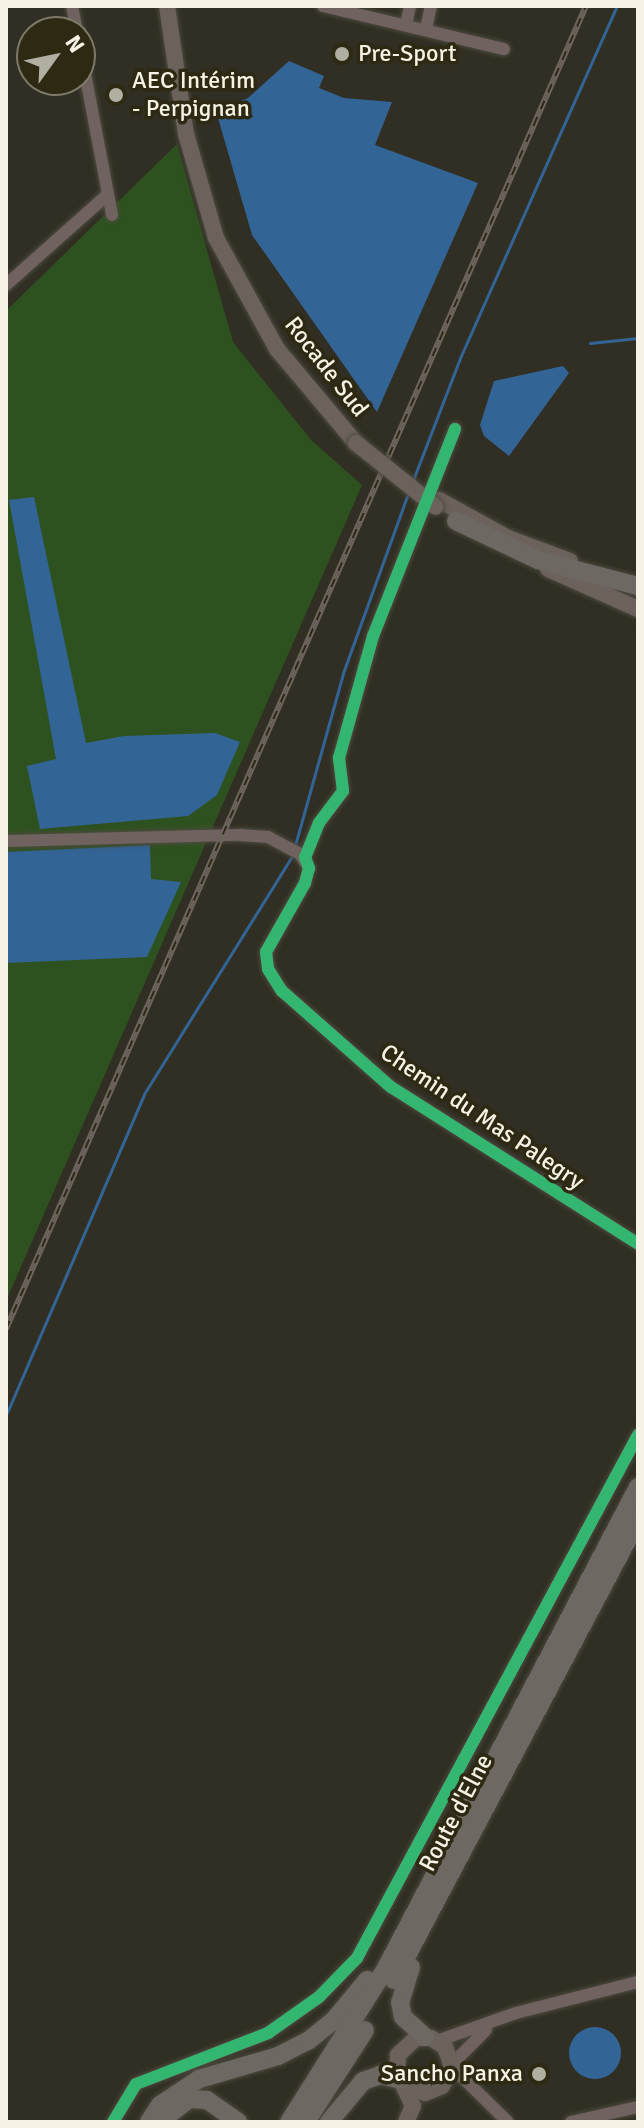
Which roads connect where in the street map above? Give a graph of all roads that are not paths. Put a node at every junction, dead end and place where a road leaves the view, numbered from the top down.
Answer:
1 (167, 6) edge
2 (174, 6) edge
3 (323, 6) edge
4 (410, 6) edge
5 (431, 6) edge
6 (406, 25) junction
7 (426, 29) junction
8 (504, 49) dead end
9 (89, 96) edge
10 (107, 195) junction
11 (112, 215) dead end
12 (6, 284) edge
13 (455, 429) dead end
14 (359, 440) junction
15 (438, 504) junction
16 (456, 521) junction
17 (638, 576) edge
18 (638, 586) edge
19 (638, 609) edge
20 (6, 841) edge
21 (302, 856) junction
22 (638, 1244) edge
23 (638, 1435) edge
24 (638, 1487) edge
25 (638, 1520) edge
26 (570, 1650) junction
27 (446, 1852) junction
28 (638, 1982) edge
29 (502, 2019) junction
30 (431, 2039) junction
31 (452, 2065) junction
32 (402, 2082) junction
33 (437, 2088) junction
34 (638, 2107) edge
35 (113, 2122) edge
36 (149, 2122) edge
37 (161, 2122) edge
38 (238, 2122) edge
39 (289, 2122) edge
40 (306, 2122) edge
41 (329, 2122) edge
42 (406, 2122) edge
43 (413, 2122) edge
44 (498, 2122) edge
45 (508, 2122) edge
46 (571, 2122) edge
47 (577, 2122) edge

1 - 14 main road, Rocade Sud
2 - 14 main road, Rocade Sud
3 - 6 street
4 - 6 street
5 - 7 street
6 - 7 street
7 - 8 street
9 - 10 street
10 - 11 street
10 - 12 street
13 - 21 street
14 - 15 main road, Rocade Sud, bridge
15 - 16 main road, Rocade Sud
15 - 17 main road, Rocade Sud
16 - 18 highway
16 - 19 main road, Rocade Sud
20 - 21 street
21 - 22 street, Chemin du Mas Palegry
23 - 35 street
24 - 27 highway, Route d'Elne
25 - 26 highway, Route d'Elne
26 - 30 highway
26 - 40 highway, Route d'Elne
27 - 36 highway
27 - 39 highway, Route d'Elne
28 - 29 street
29 - 30 street
29 - 31 street
30 - 31 main road
30 - 32 main road
31 - 33 main road
31 - 45 street
32 - 33 main road
32 - 41 highway
32 - 42 main road
33 - 43 main road
33 - 44 street
34 - 47 street
37 - 38 highway
46 - 47 street

